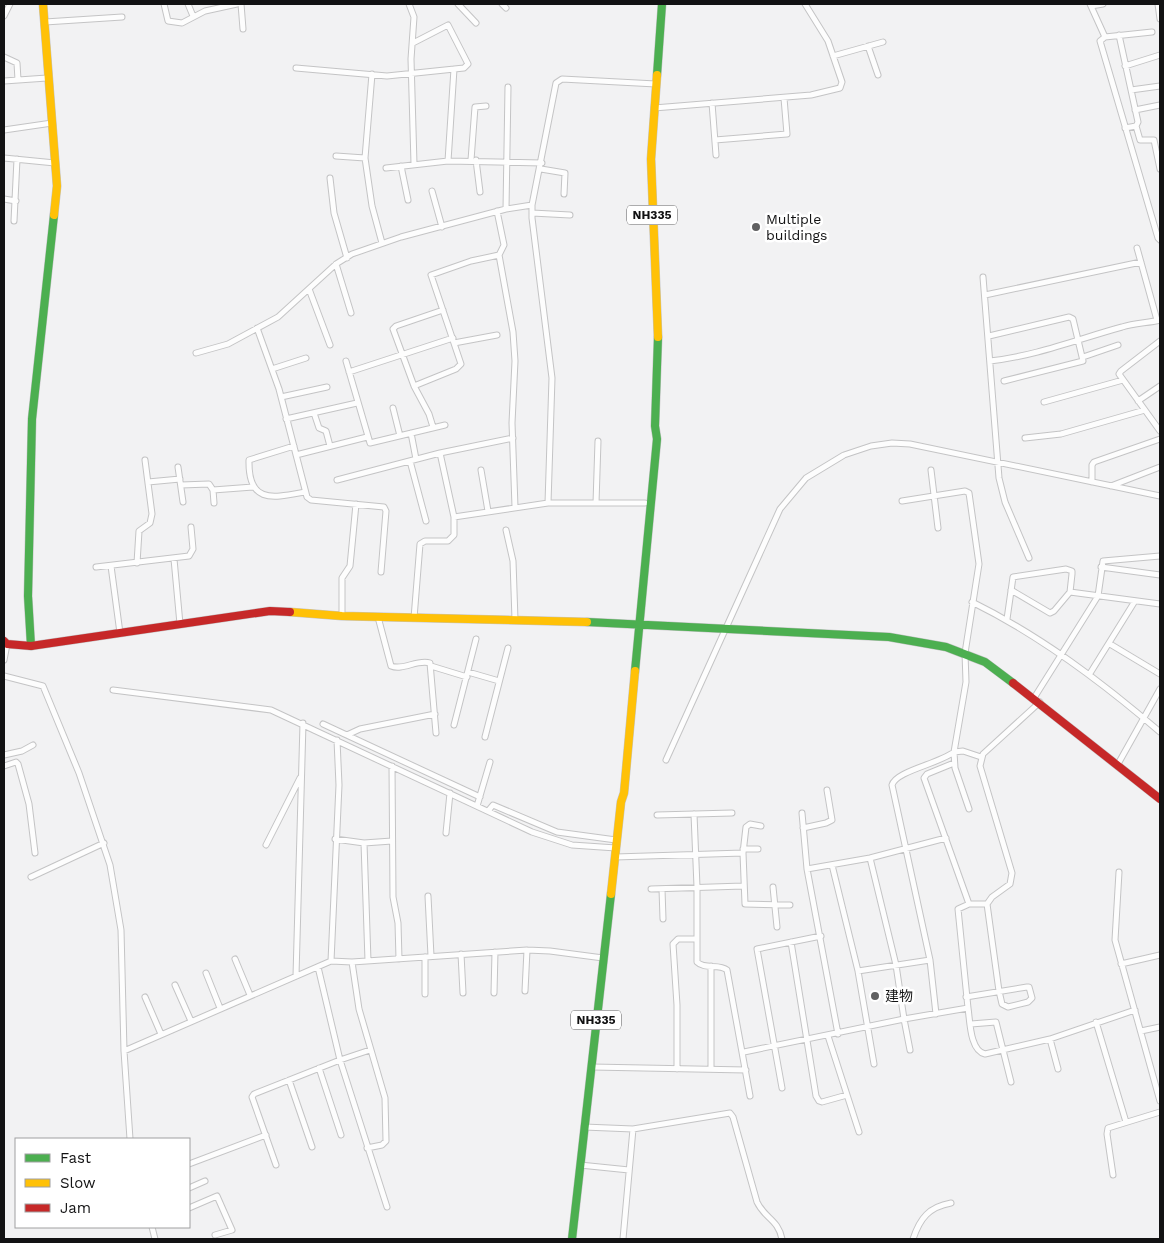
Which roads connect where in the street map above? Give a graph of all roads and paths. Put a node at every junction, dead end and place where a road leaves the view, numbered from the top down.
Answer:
1 (10, 4) edge
2 (43, 4) edge
3 (164, 4) edge
4 (188, 4) edge
5 (237, 4) edge
6 (242, 4) edge
7 (409, 4) edge
8 (458, 4) edge
9 (662, 4) edge
10 (805, 4) edge
11 (1103, 4) edge
12 (1158, 4) edge
13 (1091, 5) edge
14 (4, 16) edge
15 (193, 16) junction
16 (122, 17) dead end
17 (1160, 19) edge
18 (45, 22) junction
19 (476, 23) dead end
20 (243, 29) dead end
21 (1152, 32) dead end
22 (1119, 35) junction
23 (1105, 37) junction
24 (883, 42) dead end
25 (413, 43) junction
26 (868, 46) junction
27 (1160, 55) edge
28 (833, 56) junction
29 (4, 57) edge
30 (1125, 66) junction
31 (296, 68) dead end
32 (454, 69) junction
33 (372, 74) junction
34 (411, 74) junction
35 (878, 76) dead end
36 (47, 78) junction
37 (18, 80) junction
38 (4, 81) edge
39 (656, 84) junction
40 (1160, 86) edge
41 (508, 87) dead end
42 (1131, 90) junction
43 (784, 98) junction
44 (712, 103) junction
45 (1160, 105) edge
46 (486, 106) dead end
47 (654, 108) junction
48 (1135, 110) junction
49 (52, 123) junction
50 (1136, 126) junction
51 (1124, 128) junction
52 (4, 130) edge
53 (715, 140) junction
54 (716, 155) dead end
55 (336, 156) dead end
56 (4, 158) edge
57 (365, 158) junction
58 (18, 159) junction
59 (474, 160) junction
60 (507, 160) junction
61 (448, 161) junction
62 (55, 163) junction
63 (542, 163) junction
64 (414, 164) junction
65 (401, 166) junction
66 (386, 168) dead end
67 (541, 169) junction
68 (1160, 169) edge
69 (330, 178) dead end
70 (432, 191) dead end
71 (480, 192) dead end
72 (564, 194) dead end
73 (4, 199) edge
74 (16, 200) junction
75 (408, 200) dead end
76 (532, 205) junction
77 (506, 209) junction
78 (497, 212) junction
79 (532, 213) junction
80 (570, 215) dead end
81 (14, 220) dead end
82 (442, 227) junction
83 (1160, 240) edge
84 (382, 243) junction
85 (1137, 248) dead end
86 (499, 255) junction
87 (347, 258) junction
88 (1141, 262) junction
89 (336, 264) junction
90 (983, 277) dead end
91 (309, 289) junction
92 (985, 295) junction
93 (443, 310) junction
94 (351, 314) dead end
95 (1159, 320) edge
96 (257, 328) junction
97 (496, 335) dead end
98 (988, 336) junction
99 (454, 341) junction
100 (1080, 341) junction
101 (1160, 342) edge
102 (330, 345) dead end
103 (1118, 345) dead end
104 (196, 353) dead end
105 (403, 356) junction
106 (1083, 357) junction
107 (306, 358) dead end
108 (346, 361) dead end
109 (990, 361) junction
110 (272, 369) junction
111 (348, 372) junction
112 (1123, 380) junction
113 (1004, 381) dead end
114 (327, 386) dead end
115 (414, 386) junction
116 (1160, 386) edge
117 (281, 397) junction
118 (1138, 401) junction
119 (1044, 402) dead end
120 (357, 403) junction
121 (393, 408) dead end
122 (1145, 410) junction
123 (314, 413) junction
124 (286, 419) junction
125 (445, 425) dead end
126 (655, 426) junction
127 (433, 427) junction
128 (1160, 431) edge
129 (411, 433) junction
130 (400, 436) junction
131 (367, 437) junction
132 (513, 438) junction
133 (1024, 438) dead end
134 (1160, 439) edge
135 (598, 441) dead end
136 (294, 446) junction
137 (330, 446) junction
138 (440, 453) junction
139 (296, 455) junction
140 (416, 459) junction
141 (145, 460) dead end
142 (410, 461) junction
143 (998, 463) junction
144 (178, 467) dead end
145 (1160, 467) edge
146 (481, 470) dead end
147 (931, 470) dead end
148 (337, 480) dead end
149 (148, 482) junction
150 (180, 482) junction
151 (1092, 482) junction
152 (1111, 486) junction
153 (253, 487) junction
154 (213, 490) junction
155 (305, 492) junction
156 (934, 496) junction
157 (1160, 496) edge
158 (902, 501) dead end
159 (183, 502) dead end
160 (548, 502) junction
161 (214, 503) dead end
162 (596, 503) junction
163 (645, 503) junction
164 (356, 504) junction
165 (515, 506) junction
166 (488, 510) junction
167 (454, 517) junction
168 (426, 520) dead end
169 (191, 526) dead end
170 (938, 528) dead end
171 (506, 530) dead end
172 (1160, 556) edge
173 (1029, 558) dead end
174 (174, 559) junction
175 (137, 563) junction
176 (111, 566) junction
177 (96, 567) dead end
178 (1101, 567) junction
179 (381, 572) dead end
180 (1160, 575) edge
181 (1011, 590) junction
182 (1070, 592) junction
183 (1098, 596) junction
184 (1135, 601) junction
185 (972, 602) junction
186 (1160, 604) edge
187 (342, 616) junction
188 (378, 617) junction
189 (414, 618) junction
190 (1007, 619) junction
191 (515, 620) junction
192 (637, 623) junction
193 (180, 624) junction
194 (727, 627) junction
195 (120, 633) junction
196 (476, 639) dead end
197 (5, 642) edge
198 (1110, 644) junction
199 (31, 646) junction
200 (508, 648) dead end
201 (965, 653) junction
202 (1062, 654) junction
203 (4, 660) edge
204 (431, 666) junction
205 (467, 674) junction
206 (1160, 674) edge
207 (1089, 675) junction
208 (4, 676) edge
209 (499, 681) junction
210 (1160, 689) edge
211 (113, 690) dead end
212 (1037, 700) junction
213 (435, 714) junction
214 (1144, 718) junction
215 (303, 723) junction
216 (323, 724) dead end
217 (454, 724) dead end
218 (1160, 732) edge
219 (436, 733) dead end
220 (348, 735) junction
221 (484, 737) dead end
222 (337, 740) junction
223 (33, 745) dead end
224 (954, 752) junction
225 (4, 755) edge
226 (981, 757) junction
227 (666, 760) dead end
228 (490, 762) dead end
229 (954, 763) junction
230 (1118, 764) junction
231 (4, 766) edge
232 (392, 766) junction
233 (300, 777) junction
234 (827, 790) dead end
235 (450, 793) junction
236 (480, 797) junction
237 (1160, 799) edge
238 (476, 806) junction
239 (969, 809) dead end
240 (488, 811) junction
241 (732, 813) dead end
242 (802, 813) dead end
243 (694, 814) junction
244 (657, 815) dead end
245 (761, 826) dead end
246 (803, 828) junction
247 (446, 834) dead end
248 (946, 838) junction
249 (335, 839) junction
250 (392, 841) junction
251 (104, 843) junction
252 (364, 843) junction
253 (616, 844) junction
254 (266, 845) dead end
255 (758, 849) dead end
256 (906, 850) junction
257 (743, 851) junction
258 (35, 853) dead end
259 (695, 854) junction
260 (615, 857) junction
261 (870, 858) junction
262 (832, 865) junction
263 (807, 869) junction
264 (1119, 872) dead end
265 (31, 877) dead end
266 (743, 886) junction
267 (697, 887) junction
268 (773, 887) dead end
269 (662, 888) junction
270 (652, 889) dead end
271 (428, 896) dead end
272 (969, 904) junction
273 (987, 904) junction
274 (775, 906) junction
275 (790, 906) dead end
276 (663, 919) dead end
277 (777, 927) dead end
278 (821, 936) junction
279 (697, 939) junction
280 (791, 942) junction
281 (527, 950) junction
282 (495, 952) junction
283 (461, 954) junction
284 (1160, 954) edge
285 (428, 957) junction
286 (603, 958) junction
287 (235, 959) dead end
288 (399, 959) junction
289 (930, 960) junction
290 (331, 961) junction
291 (368, 961) junction
292 (352, 962) junction
293 (1121, 964) junction
294 (896, 965) junction
295 (711, 966) junction
296 (318, 967) junction
297 (858, 971) junction
298 (206, 973) dead end
299 (296, 976) junction
300 (176, 985) dead end
301 (525, 991) dead end
302 (999, 991) junction
303 (463, 993) dead end
304 (494, 993) dead end
305 (425, 994) dead end
306 (250, 995) junction
307 (145, 997) dead end
308 (966, 997) junction
309 (220, 1008) junction
310 (968, 1008) junction
311 (1135, 1010) junction
312 (936, 1014) junction
313 (904, 1019) junction
314 (191, 1021) junction
315 (1096, 1022) junction
316 (971, 1024) junction
317 (868, 1026) junction
318 (1160, 1027) edge
319 (1141, 1031) junction
320 (161, 1034) junction
321 (838, 1034) junction
322 (828, 1036) junction
323 (1050, 1039) junction
324 (806, 1041) junction
325 (774, 1047) junction
326 (370, 1050) junction
327 (910, 1050) dead end
328 (1003, 1050) junction
329 (124, 1051) junction
330 (744, 1052) junction
331 (340, 1060) junction
332 (874, 1064) dead end
333 (590, 1067) junction
334 (319, 1068) junction
335 (677, 1069) junction
336 (711, 1069) junction
337 (1058, 1069) dead end
338 (746, 1070) junction
339 (288, 1080) junction
340 (1011, 1082) dead end
341 (782, 1088) dead end
342 (847, 1095) junction
343 (750, 1096) dead end
344 (1160, 1101) edge
345 (1160, 1112) edge
346 (1126, 1122) junction
347 (584, 1127) junction
348 (633, 1130) junction
349 (859, 1132) dead end
350 (341, 1135) dead end
351 (266, 1136) junction
352 (130, 1138) edge
353 (312, 1148) dead end
354 (367, 1148) junction
355 (190, 1164) edge
356 (276, 1165) dead end
357 (580, 1166) junction
358 (629, 1170) junction
359 (1113, 1175) dead end
360 (205, 1181) dead end
361 (190, 1188) edge
362 (951, 1203) dead end
363 (387, 1207) dead end
364 (190, 1208) edge
365 (215, 1235) dead end
366 (155, 1238) edge
367 (147, 1239) edge
368 (572, 1239) edge
369 (622, 1239) edge
370 (782, 1239) edge
371 (914, 1239) edge

1 - 14 street
2 - 18 main road
3 - 15 street
4 - 15 street
5 - 15 street
6 - 20 street
7 - 25 street
8 - 19 street
9 - 39 main road, NH335
10 - 28 street
11 - 13 street
12 - 17 street
13 - 23 street
16 - 18 street
18 - 36 main road
21 - 22 street
22 - 23 street
22 - 30 street
23 - 51 street
24 - 26 street
25 - 32 street
25 - 34 street
26 - 28 street
26 - 35 street
27 - 30 street
28 - 43 street
29 - 37 street
30 - 42 street
31 - 33 street
32 - 34 street
32 - 61 street
33 - 34 street
33 - 57 street
34 - 64 street
36 - 37 street
36 - 49 main road
37 - 38 street
39 - 47 main road, NH335
39 - 63 street
40 - 42 street
41 - 60 street
42 - 48 street
43 - 44 street
43 - 53 street
44 - 47 street
44 - 53 street
45 - 48 street
46 - 59 street
47 - 126 main road, NH335
48 - 50 street
49 - 52 street
49 - 62 main road
50 - 51 street
50 - 68 street
51 - 83 street
53 - 54 street
55 - 57 street
56 - 58 street
57 - 84 street
58 - 62 street
58 - 74 street
59 - 60 street
59 - 61 street
59 - 71 street
60 - 63 street
60 - 77 street
61 - 64 street
62 - 199 main road
63 - 67 street
64 - 65 street
65 - 66 street
65 - 75 street
67 - 72 street
67 - 76 street
69 - 87 street
70 - 82 street
73 - 74 street
74 - 81 street
76 - 77 street
76 - 79 street
77 - 78 street
78 - 82 street
78 - 86 street
79 - 80 street
79 - 160 street
82 - 84 street
84 - 87 street
85 - 88 street
86 - 93 street
86 - 132 street
87 - 89 street
88 - 92 street
88 - 95 street
89 - 91 street
89 - 94 street
90 - 92 street
91 - 96 street
91 - 102 street
92 - 98 street
93 - 99 street
93 - 105 street
95 - 100 street
96 - 104 street
96 - 110 street
97 - 99 street
98 - 100 street
98 - 109 street
99 - 105 street
99 - 115 street
100 - 106 street
100 - 109 street
101 - 112 street
103 - 106 street
105 - 111 street
105 - 115 street
106 - 113 street
107 - 110 street
108 - 111 street
109 - 143 street
110 - 117 street
111 - 120 street
112 - 118 street
112 - 119 street
114 - 117 street
115 - 127 street
116 - 118 street
117 - 124 street
118 - 122 street
120 - 123 street
120 - 131 street
121 - 130 street
122 - 128 street
122 - 133 street
123 - 124 street
123 - 137 street
124 - 136 street
125 - 127 street
126 - 163 main road, NH335
126 - 192 main road, NH335
127 - 129 street
129 - 130 street
129 - 140 street
130 - 131 street
131 - 137 street
132 - 138 street
132 - 165 street
134 - 151 street
135 - 162 street
136 - 139 street
136 - 153 street
137 - 139 street
138 - 140 street
138 - 167 street
139 - 155 street
140 - 142 street
141 - 149 street
142 - 148 street
142 - 168 street
143 - 151 street
143 - 173 street
143 - 194 street
144 - 150 street
145 - 152 street
146 - 166 street
147 - 156 street
149 - 150 street
149 - 175 street
150 - 154 street
150 - 159 street
151 - 152 street
152 - 157 street
153 - 154 street
153 - 155 street
154 - 161 street
155 - 164 street
156 - 158 street
156 - 170 street
156 - 185 street
160 - 162 street
160 - 165 street
162 - 163 street
163 - 192 main road, NH335
164 - 179 street
164 - 187 street
165 - 166 street
166 - 167 street
167 - 189 street
169 - 174 street
171 - 191 street
172 - 178 street
174 - 175 street
174 - 193 street
175 - 176 street
176 - 177 street
176 - 195 street
178 - 180 street
178 - 183 street
181 - 182 street
181 - 182 street
181 - 190 street
182 - 183 street
183 - 184 street
183 - 202 street
184 - 186 street
184 - 198 street
185 - 190 street
185 - 201 street
187 - 188 main road
187 - 193 main road
188 - 189 main road
188 - 204 street
189 - 191 main road
190 - 202 street
191 - 192 main road
192 - 194 main road
192 - 253 main road, NH335
193 - 195 main road
194 - 201 main road
194 - 227 street
195 - 199 main road
196 - 205 street
197 - 199 main road
197 - 203 street
198 - 206 street
198 - 207 street
200 - 209 street
201 - 212 main road
201 - 224 street
202 - 207 street
202 - 212 street
204 - 205 street
204 - 213 street
205 - 209 street
205 - 217 street
207 - 214 street
208 - 251 street
209 - 221 street
210 - 214 street
211 - 215 street
212 - 226 street
212 - 230 main road
213 - 219 street
213 - 220 street
214 - 218 street
214 - 230 street
215 - 222 street
215 - 233 street
216 - 220 street
220 - 236 street
222 - 232 street
222 - 249 street
223 - 225 street
224 - 226 street
224 - 229 street
224 - 256 street
226 - 273 street
228 - 236 street
229 - 239 street
229 - 248 street
230 - 237 main road
231 - 258 street
232 - 235 street
232 - 250 street
233 - 254 street
233 - 299 street
234 - 246 street
235 - 238 street
235 - 247 street
236 - 238 street
238 - 240 street
240 - 253 street
240 - 253 street
241 - 243 street
242 - 246 street
243 - 244 street
243 - 259 street
245 - 257 street
246 - 263 street
248 - 256 street
248 - 272 street
249 - 252 street
249 - 290 street
250 - 252 street
250 - 288 street
251 - 265 street
251 - 329 street
252 - 291 street
253 - 260 main road, NH335
255 - 257 street
256 - 261 street
256 - 289 street
257 - 259 street
257 - 266 street
259 - 260 street
259 - 267 street
260 - 286 main road, NH335
261 - 262 street
261 - 294 street
262 - 263 street
262 - 297 street
263 - 278 street
264 - 293 street
266 - 267 street
266 - 274 street
267 - 269 street
267 - 279 street
268 - 274 street
269 - 270 street
269 - 276 street
271 - 285 street
272 - 273 street
272 - 308 street
273 - 302 street
274 - 275 street
274 - 277 street
278 - 280 street
278 - 321 street
279 - 295 street
279 - 335 street
280 - 324 street
280 - 325 street
281 - 282 street
281 - 286 street
281 - 301 street
282 - 283 street
282 - 304 street
283 - 285 street
283 - 303 street
284 - 293 street
285 - 288 street
285 - 305 street
286 - 333 main road, NH335
287 - 306 street
288 - 291 street
289 - 294 street
289 - 312 street
290 - 292 street
290 - 296 street
291 - 292 street
292 - 326 street
293 - 311 street
294 - 297 street
294 - 313 street
295 - 330 street
295 - 336 street
296 - 299 street
296 - 331 street
297 - 317 street
298 - 309 street
299 - 306 street
300 - 314 street
302 - 302 street
302 - 308 street
306 - 309 street
307 - 320 street
308 - 310 street
309 - 314 street
310 - 312 street
310 - 316 street
311 - 315 street
311 - 319 street
312 - 313 street
313 - 317 street
313 - 327 street
314 - 320 street
315 - 323 street
315 - 346 street
316 - 328 street
316 - 328 street
317 - 321 street
317 - 332 street
318 - 319 street
319 - 344 street
320 - 329 street
321 - 322 street
322 - 324 street
322 - 342 street
323 - 328 street
323 - 337 street
324 - 325 street
324 - 342 street
325 - 330 street
325 - 341 street
326 - 331 street
326 - 354 street
328 - 340 street
329 - 352 street
330 - 338 street
331 - 334 street
331 - 354 street
333 - 335 street
333 - 347 main road, NH335
334 - 339 street
334 - 350 street
335 - 336 street
336 - 338 street
338 - 343 street
339 - 351 street
339 - 353 street
342 - 349 street
345 - 346 street
346 - 359 street
347 - 348 street
347 - 357 main road, NH335
348 - 358 street
348 - 370 street
351 - 355 street
351 - 356 street
354 - 363 street
357 - 358 street
357 - 368 main road, NH335
358 - 369 street
360 - 361 street
362 - 371 street
364 - 365 street
366 - 367 street

